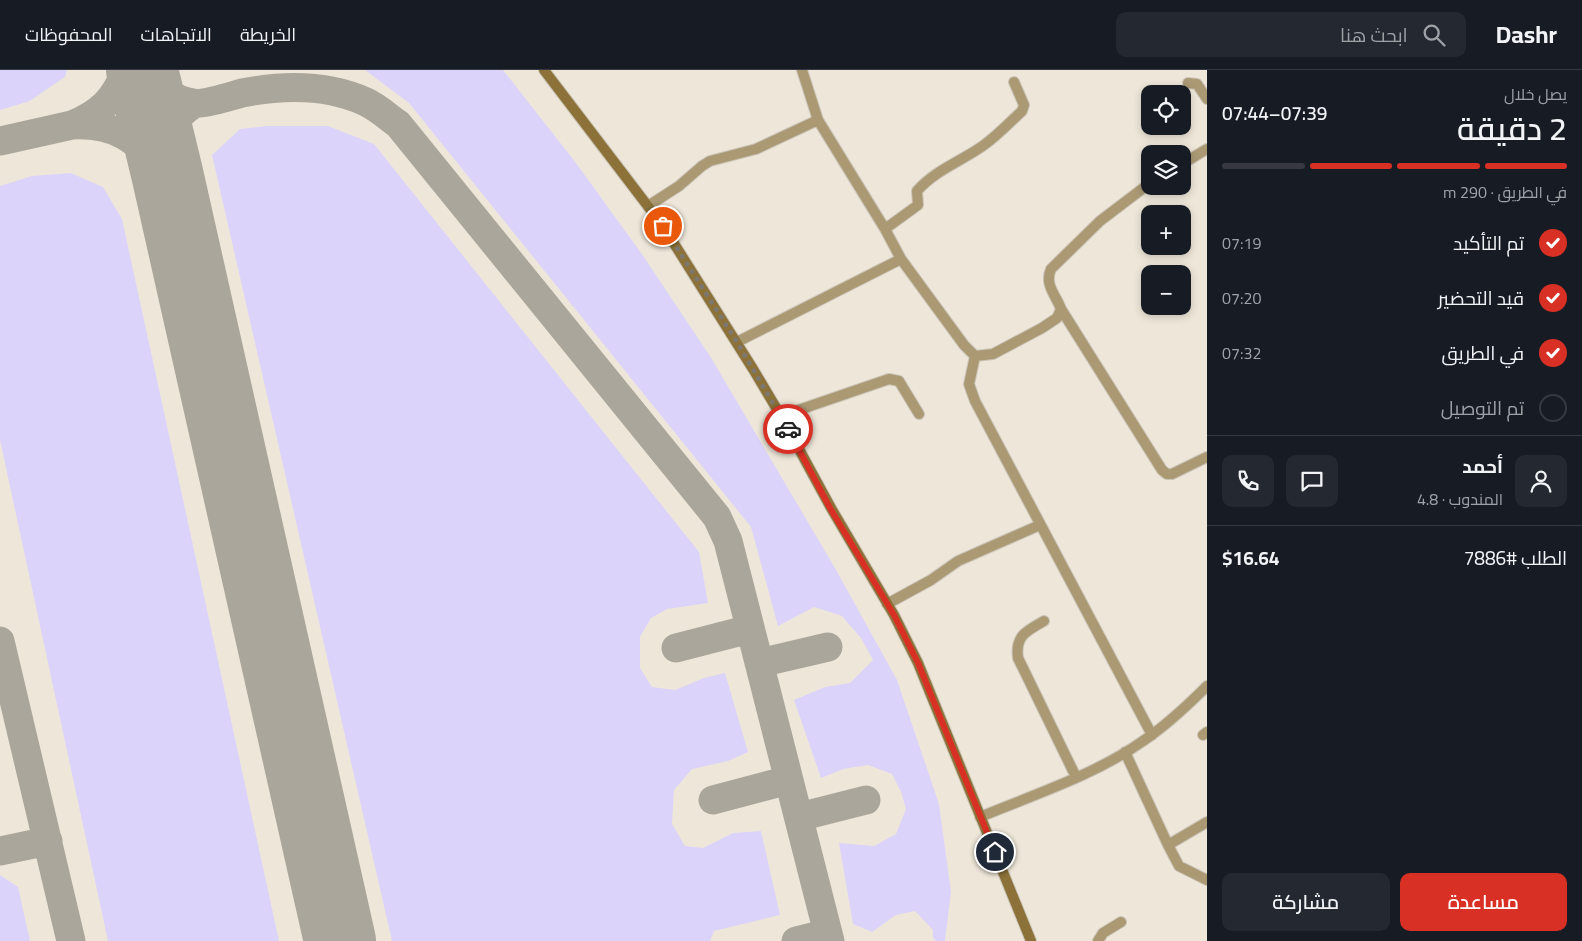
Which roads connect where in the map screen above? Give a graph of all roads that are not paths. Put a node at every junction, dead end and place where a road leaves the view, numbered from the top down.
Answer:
1 (544, 70) edge
2 (802, 70) edge
3 (1014, 82) dead end
4 (1188, 83) dead end
5 (1207, 99) edge
6 (818, 120) junction
7 (1207, 149) edge
8 (1191, 159) edge
9 (1141, 190) edge
10 (648, 206) junction
11 (885, 229) junction
12 (901, 259) junction
13 (1061, 310) junction
14 (737, 342) junction
15 (975, 356) junction
16 (919, 414) dead end
17 (781, 416) junction
18 (1207, 457) edge
19 (1040, 525) junction
20 (887, 604) junction
21 (1044, 620) dead end
22 (1207, 686) edge
23 (1152, 735) junction
24 (1125, 752) junction
25 (1076, 777) junction
26 (980, 817) junction
27 (1207, 822) edge
28 (1168, 845) junction
29 (1207, 880) edge
30 (1121, 922) dead end
31 (1031, 941) edge
32 (1098, 941) edge

1 - 10 main road
2 - 6 street
3 - 11 street
4 - 5 street
6 - 10 street
6 - 11 street
7 - 8 street
9 - 13 street
10 - 14 main road
11 - 12 street
12 - 14 street
12 - 15 street
13 - 15 street
13 - 18 street
14 - 17 main road
15 - 19 street
16 - 17 street
17 - 20 main road
19 - 20 street
19 - 23 street
20 - 26 main road
21 - 25 street
22 - 23 street
23 - 24 street
24 - 25 street
24 - 28 street
25 - 26 street
26 - 31 main road
27 - 28 street
28 - 29 street
30 - 32 street

